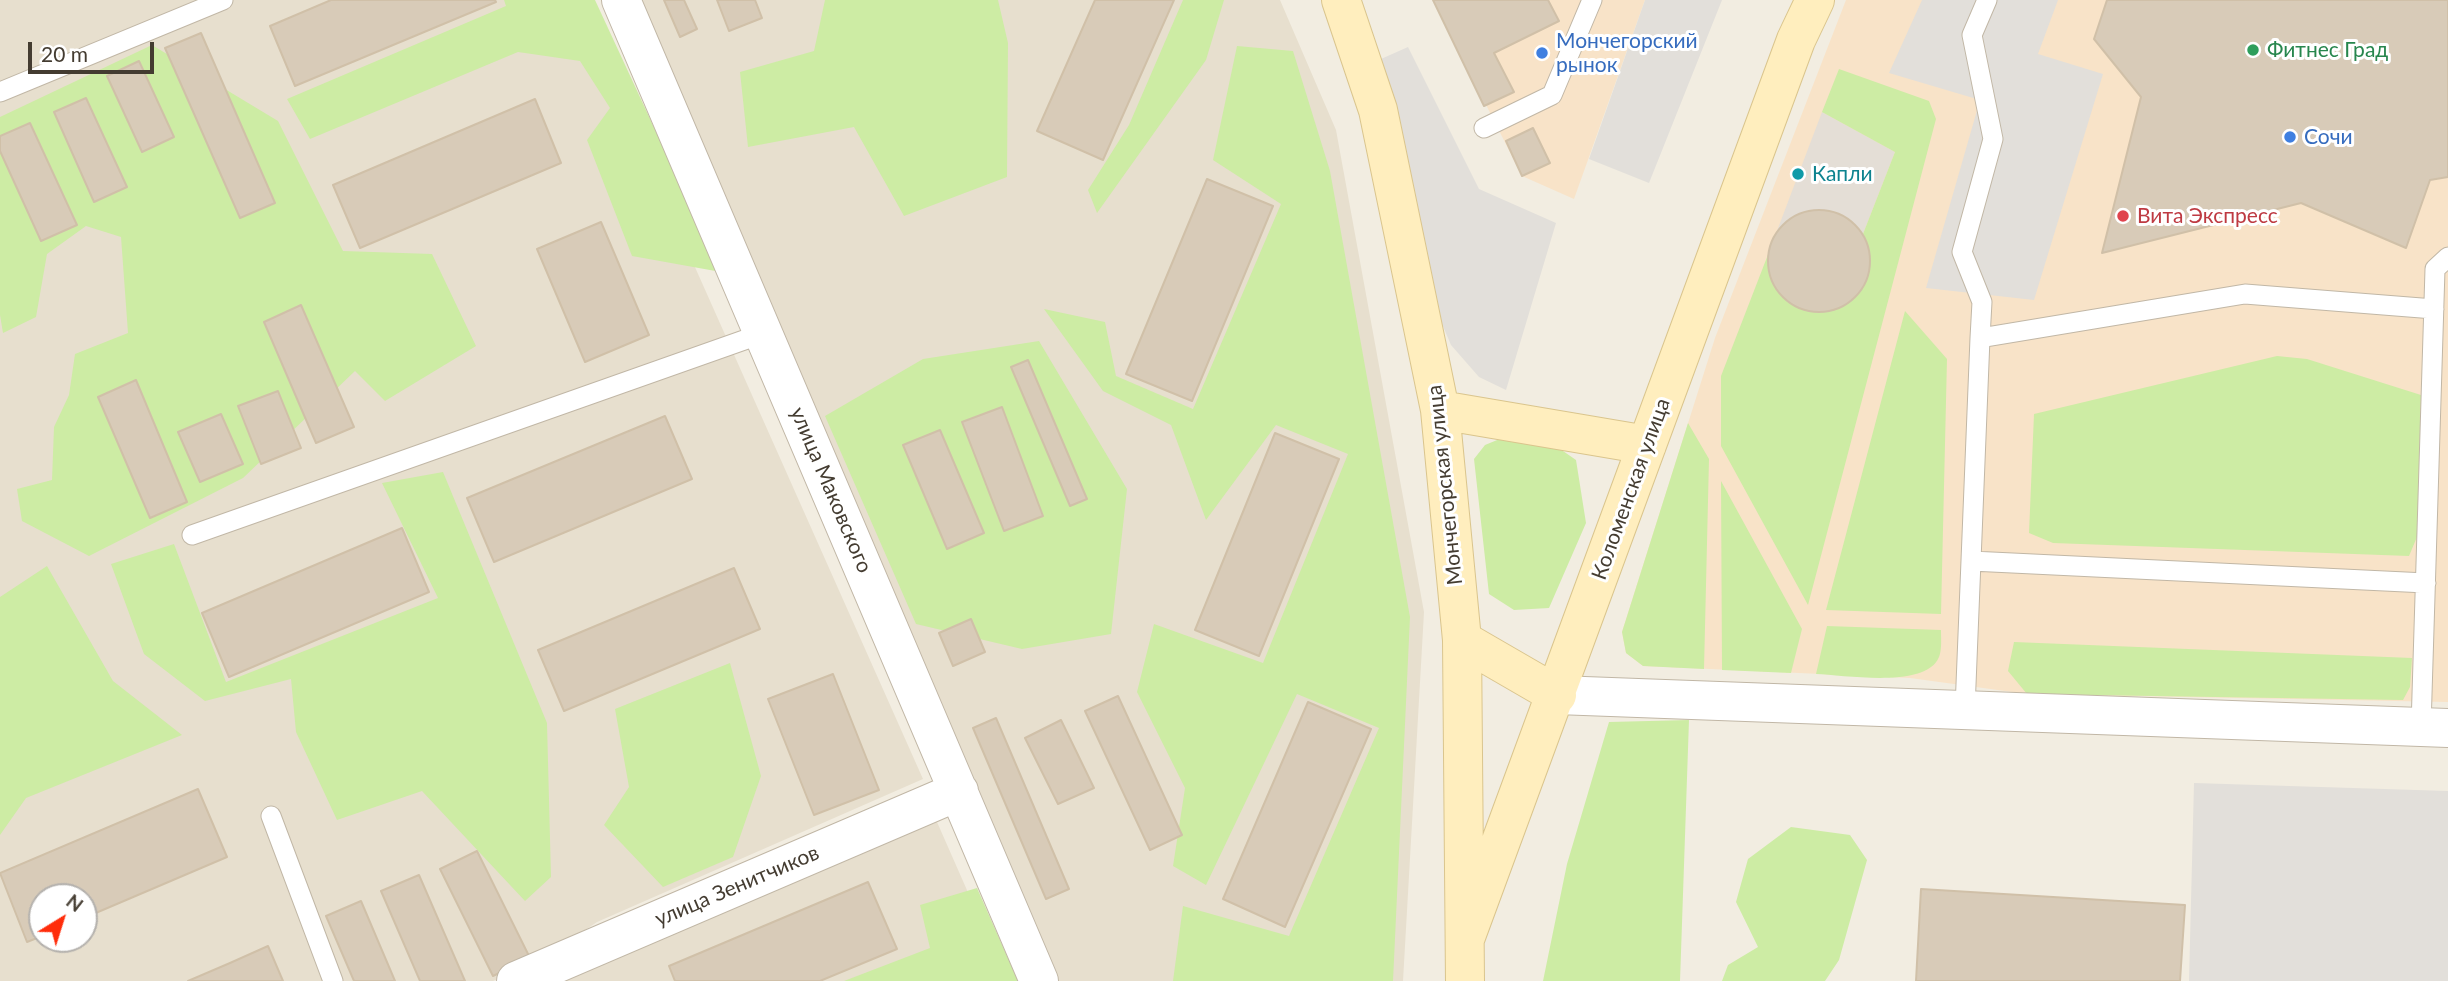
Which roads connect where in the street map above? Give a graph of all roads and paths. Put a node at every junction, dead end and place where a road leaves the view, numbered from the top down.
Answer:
1 (223, 0) edge
2 (621, 0) edge
3 (1340, 0) edge
4 (1592, 0) edge
5 (1815, 0) edge
6 (1987, 0) edge
7 (0, 92) edge
8 (1484, 128) dead end
9 (2448, 257) edge
10 (2434, 309) junction
11 (764, 333) junction
12 (1980, 338) junction
13 (1440, 410) junction
14 (1647, 445) junction
15 (192, 535) dead end
16 (1971, 561) junction
17 (2426, 583) junction
18 (1462, 640) junction
19 (1557, 695) junction
20 (1965, 709) junction
21 (2435, 728) edge
22 (959, 791) junction
23 (271, 816) dead end
24 (1465, 939) junction
25 (333, 981) edge
26 (516, 981) edge
27 (1039, 981) edge
28 (1465, 981) edge

1 - 7 lane
2 - 11 street, улица Маковского
3 - 13 street, Мончегорская улица
4 - 8 lane
5 - 14 street, Коломенская улица
6 - 12 lane
9 - 10 lane
10 - 12 lane
10 - 17 lane
11 - 15 lane
11 - 22 street, улица Маковского
12 - 16 lane
13 - 14 street
13 - 18 street, Мончегорская улица
14 - 19 street, Коломенская улица
16 - 17 lane
16 - 20 lane
17 - 21 lane
18 - 19 street
18 - 24 street, Мончегорская улица
19 - 20 street
19 - 24 street, Коломенская улица
20 - 21 street
22 - 26 street, улица Зенитчиков
22 - 27 street, улица Маковского
23 - 25 lane
24 - 28 street, Коломенская улица

